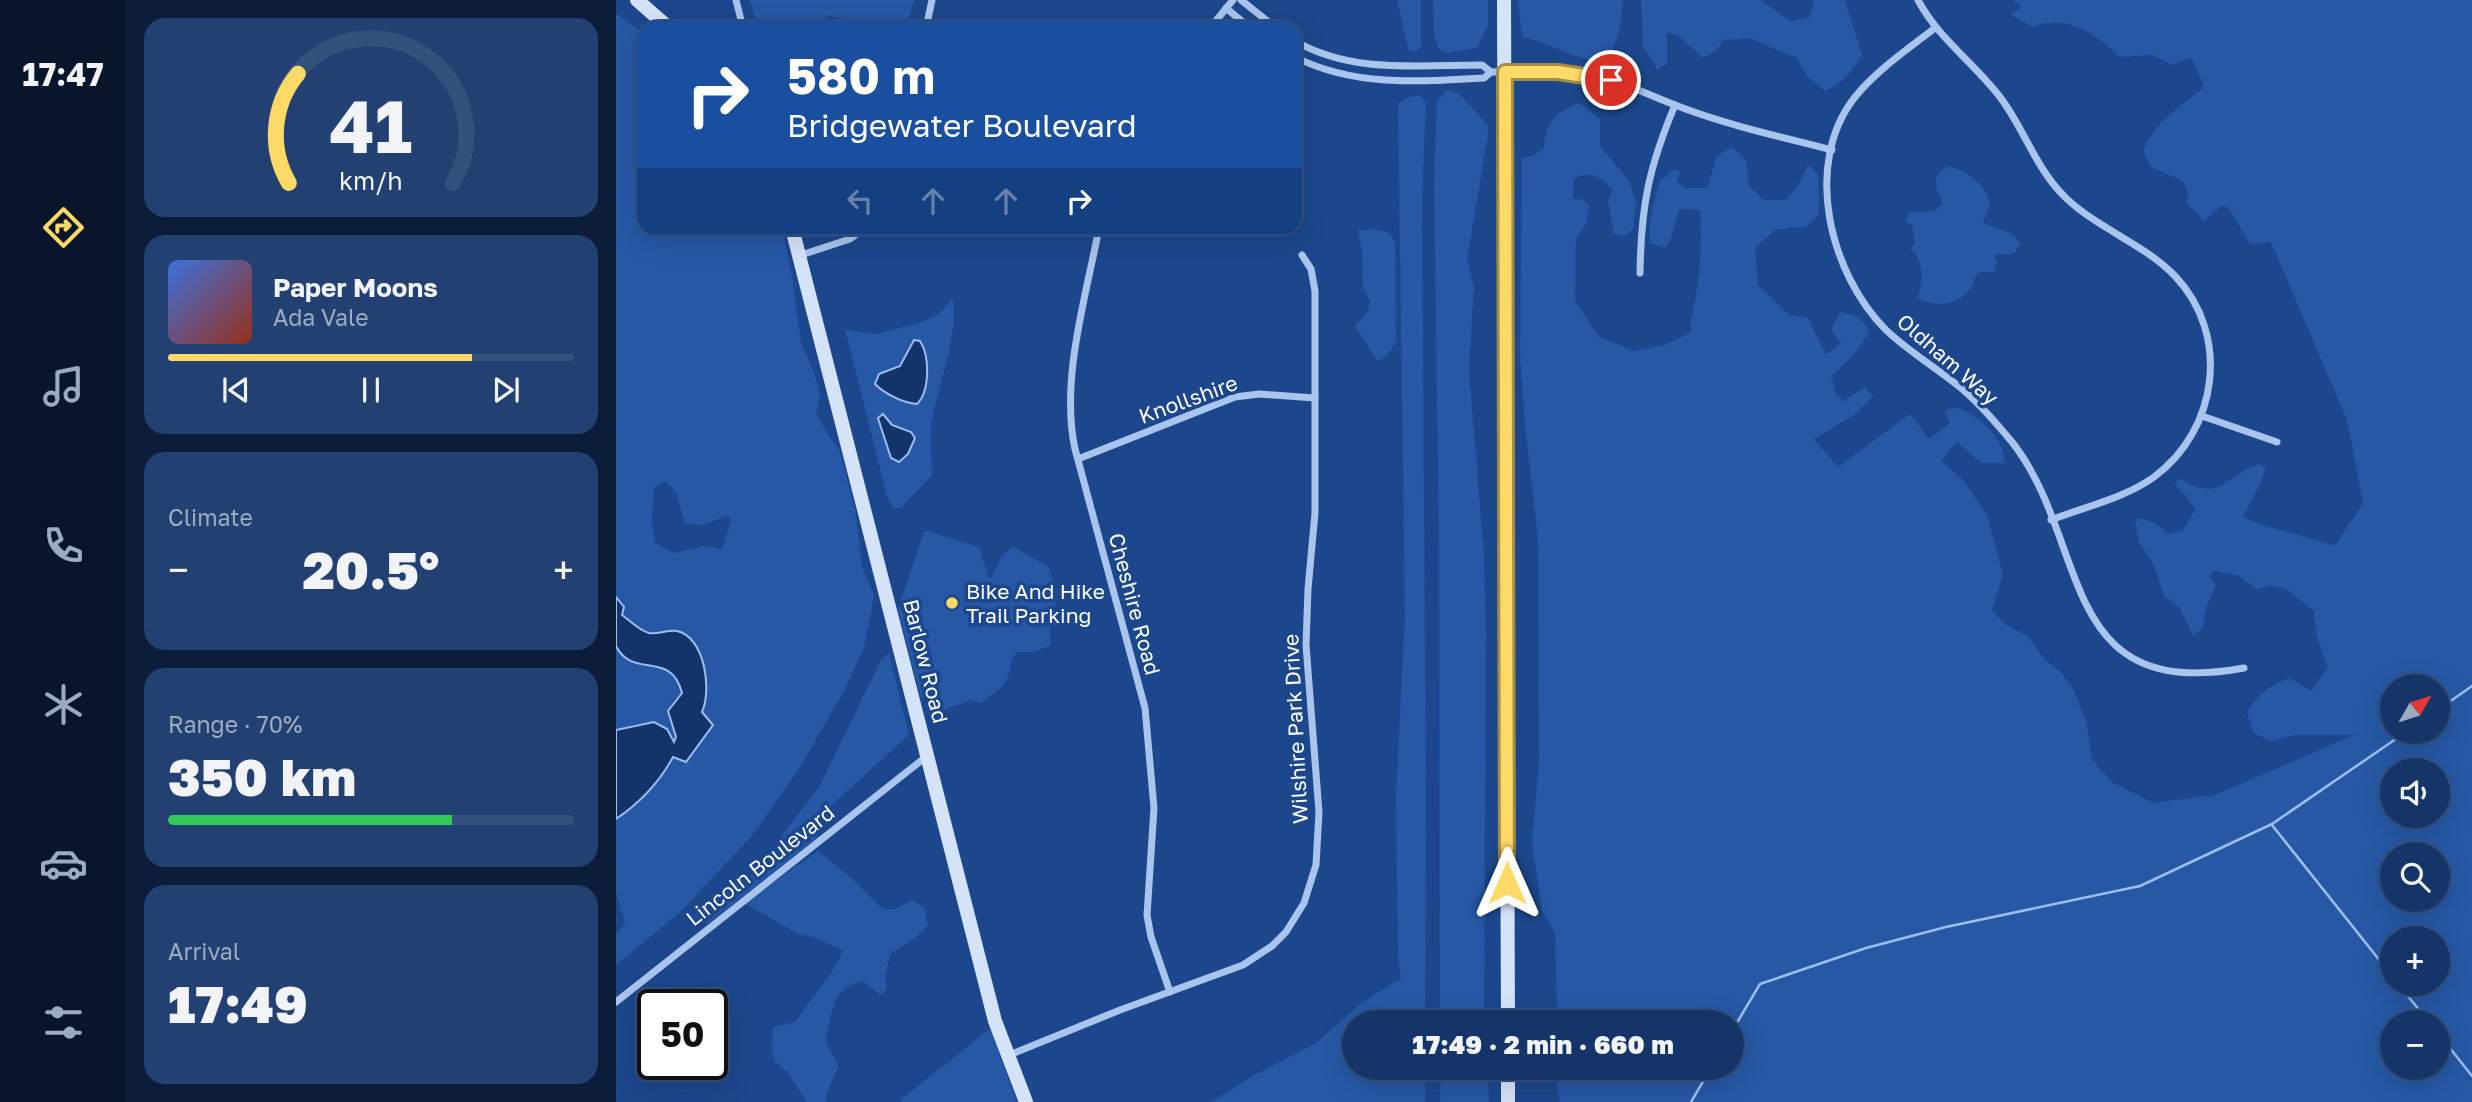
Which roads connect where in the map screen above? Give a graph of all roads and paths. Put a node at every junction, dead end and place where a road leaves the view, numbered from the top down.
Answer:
1 (637, 0) edge
2 (736, 0) edge
3 (932, 0) edge
4 (1233, 0) edge
5 (1241, 0) edge
6 (1504, 0) edge
7 (1918, 0) edge
8 (1226, 8) junction
9 (660, 21) edge
10 (741, 21) edge
11 (928, 21) edge
12 (1216, 21) edge
13 (1242, 21) edge
14 (1267, 21) edge
15 (1935, 28) junction
16 (1302, 44) edge
17 (1324, 54) junction
18 (1302, 60) edge
19 (1385, 66) junction
20 (1319, 68) junction
21 (1498, 72) junction
22 (1385, 81) junction
23 (1675, 105) junction
24 (1832, 150) junction
25 (794, 235) edge
26 (855, 235) edge
27 (1098, 235) edge
28 (801, 255) junction
29 (1302, 255) dead end
30 (1640, 273) dead end
31 (1315, 398) junction
32 (2202, 416) junction
33 (2277, 442) dead end
34 (1078, 459) junction
35 (2051, 520) junction
36 (2244, 668) dead end
37 (927, 756) junction
38 (1170, 992) junction
39 (616, 1002) edge
40 (1508, 1010) edge
41 (1007, 1057) junction
42 (1508, 1080) edge
43 (1026, 1102) edge
44 (1508, 1102) edge

1 - 9 main road
2 - 10 street
3 - 11 street
4 - 8 street
5 - 14 street
6 - 21 main road
7 - 15 street
8 - 12 street
8 - 13 street
15 - 24 street, Oldham Way
15 - 32 street
16 - 17 street
17 - 19 street
17 - 20 street
18 - 20 street
19 - 21 street
19 - 22 street
20 - 22 street
21 - 22 street
21 - 23 street
21 - 40 main road
23 - 24 street
23 - 30 street
24 - 35 street, Oldham Way
25 - 28 main road, Barlow Road
26 - 28 street
27 - 34 street, Cheshire Road
28 - 37 main road, Barlow Road
29 - 31 street, Wilshire Park Drive
31 - 34 street, Knollshire
31 - 38 street, Wilshire Park Drive
32 - 33 street
32 - 35 street
34 - 38 street, Cheshire Road
35 - 36 street, Oldham Way
37 - 39 street, Lincoln Boulevard
37 - 41 main road, Barlow Road
38 - 41 street, Wilshire Park Drive
41 - 43 main road, Barlow Road
42 - 44 main road

